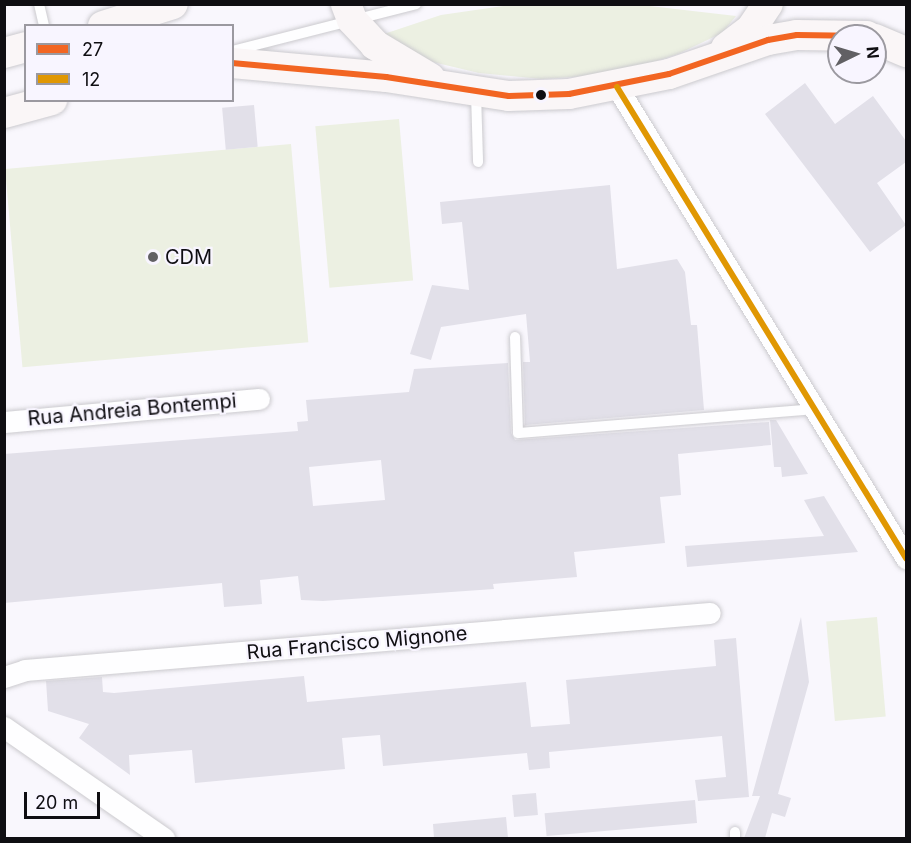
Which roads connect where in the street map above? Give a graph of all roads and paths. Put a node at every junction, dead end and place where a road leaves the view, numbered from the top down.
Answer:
1 (39, 4) edge
2 (173, 4) edge
3 (416, 4) edge
4 (768, 4) edge
5 (349, 12) edge
6 (44, 24) edge
7 (109, 24) edge
8 (890, 43) edge
9 (24, 48) edge
10 (234, 50) edge
11 (4, 53) edge
12 (711, 58) junction
13 (234, 63) edge
14 (446, 87) junction
15 (617, 87) junction
16 (476, 92) junction
17 (45, 102) edge
18 (4, 113) edge
19 (478, 162) dead end
20 (515, 338) dead end
21 (259, 399) dead end
22 (814, 409) junction
23 (4, 422) edge
24 (906, 558) edge
25 (710, 613) dead end
26 (4, 677) edge
27 (4, 727) edge
28 (164, 838) edge

1 - 6 lane
2 - 7 main road
3 - 5 lane
4 - 12 main road
5 - 10 lane
5 - 14 main road
8 - 12 main road
9 - 11 main road
12 - 15 main road
13 - 14 main road
14 - 16 main road
15 - 16 main road
15 - 22 street
16 - 19 lane
17 - 18 main road
20 - 22 lane
21 - 23 street, Rua Andreia Bontempi
22 - 24 street
25 - 26 street, Rua Francisco Mignone
27 - 28 street

